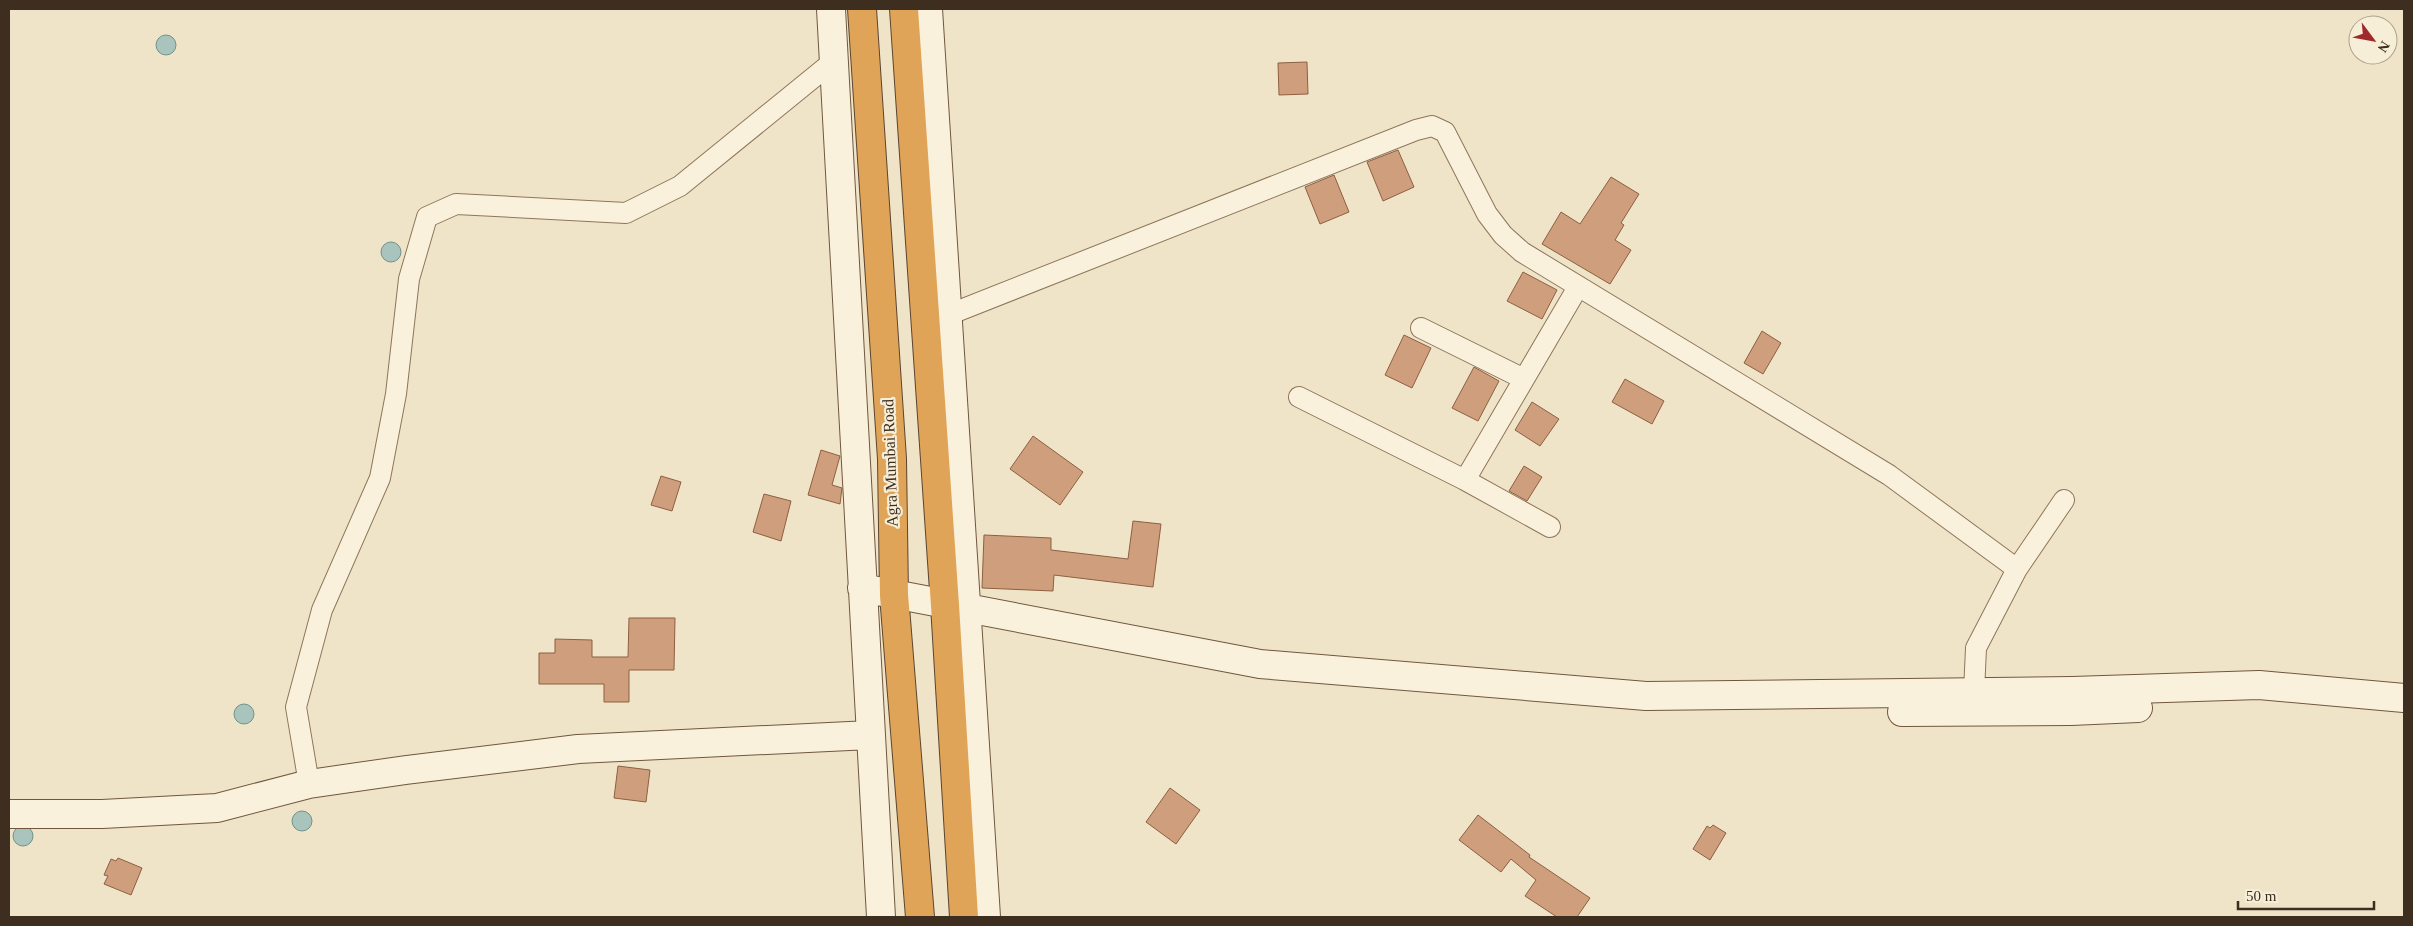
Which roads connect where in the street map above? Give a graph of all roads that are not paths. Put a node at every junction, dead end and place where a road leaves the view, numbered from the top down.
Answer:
1 (831, 9) edge
2 (862, 9) edge
3 (904, 9) edge
4 (928, 9) edge
5 (835, 60) junction
6 (1578, 287) junction
7 (948, 315) junction
8 (1421, 328) dead end
9 (1524, 379) junction
10 (1299, 397) dead end
11 (1465, 480) junction
12 (2064, 500) dead end
13 (1550, 527) dead end
14 (2017, 569) junction
15 (863, 598) junction
16 (894, 604) junction
17 (957, 616) junction
18 (1974, 692) junction
19 (2404, 698) edge
20 (2404, 715) edge
21 (870, 735) junction
22 (309, 784) junction
23 (9, 814) edge
24 (881, 917) edge
25 (920, 917) edge
26 (964, 917) edge
27 (986, 917) edge

1 - 5 main road
2 - 16 highway, Agra Mumbai Road
3 - 17 highway
4 - 7 main road
5 - 15 main road
5 - 22 street
6 - 7 street
6 - 9 street
6 - 14 street
7 - 17 main road
8 - 9 street
9 - 11 street
10 - 11 street
11 - 13 street
12 - 14 street
14 - 18 street
15 - 16 main road
15 - 21 main road
16 - 17 main road
16 - 25 highway, Agra Mumbai Road
17 - 18 main road
17 - 20 main road
17 - 26 highway
17 - 27 main road
18 - 19 main road
21 - 22 main road
21 - 24 main road
22 - 23 main road

